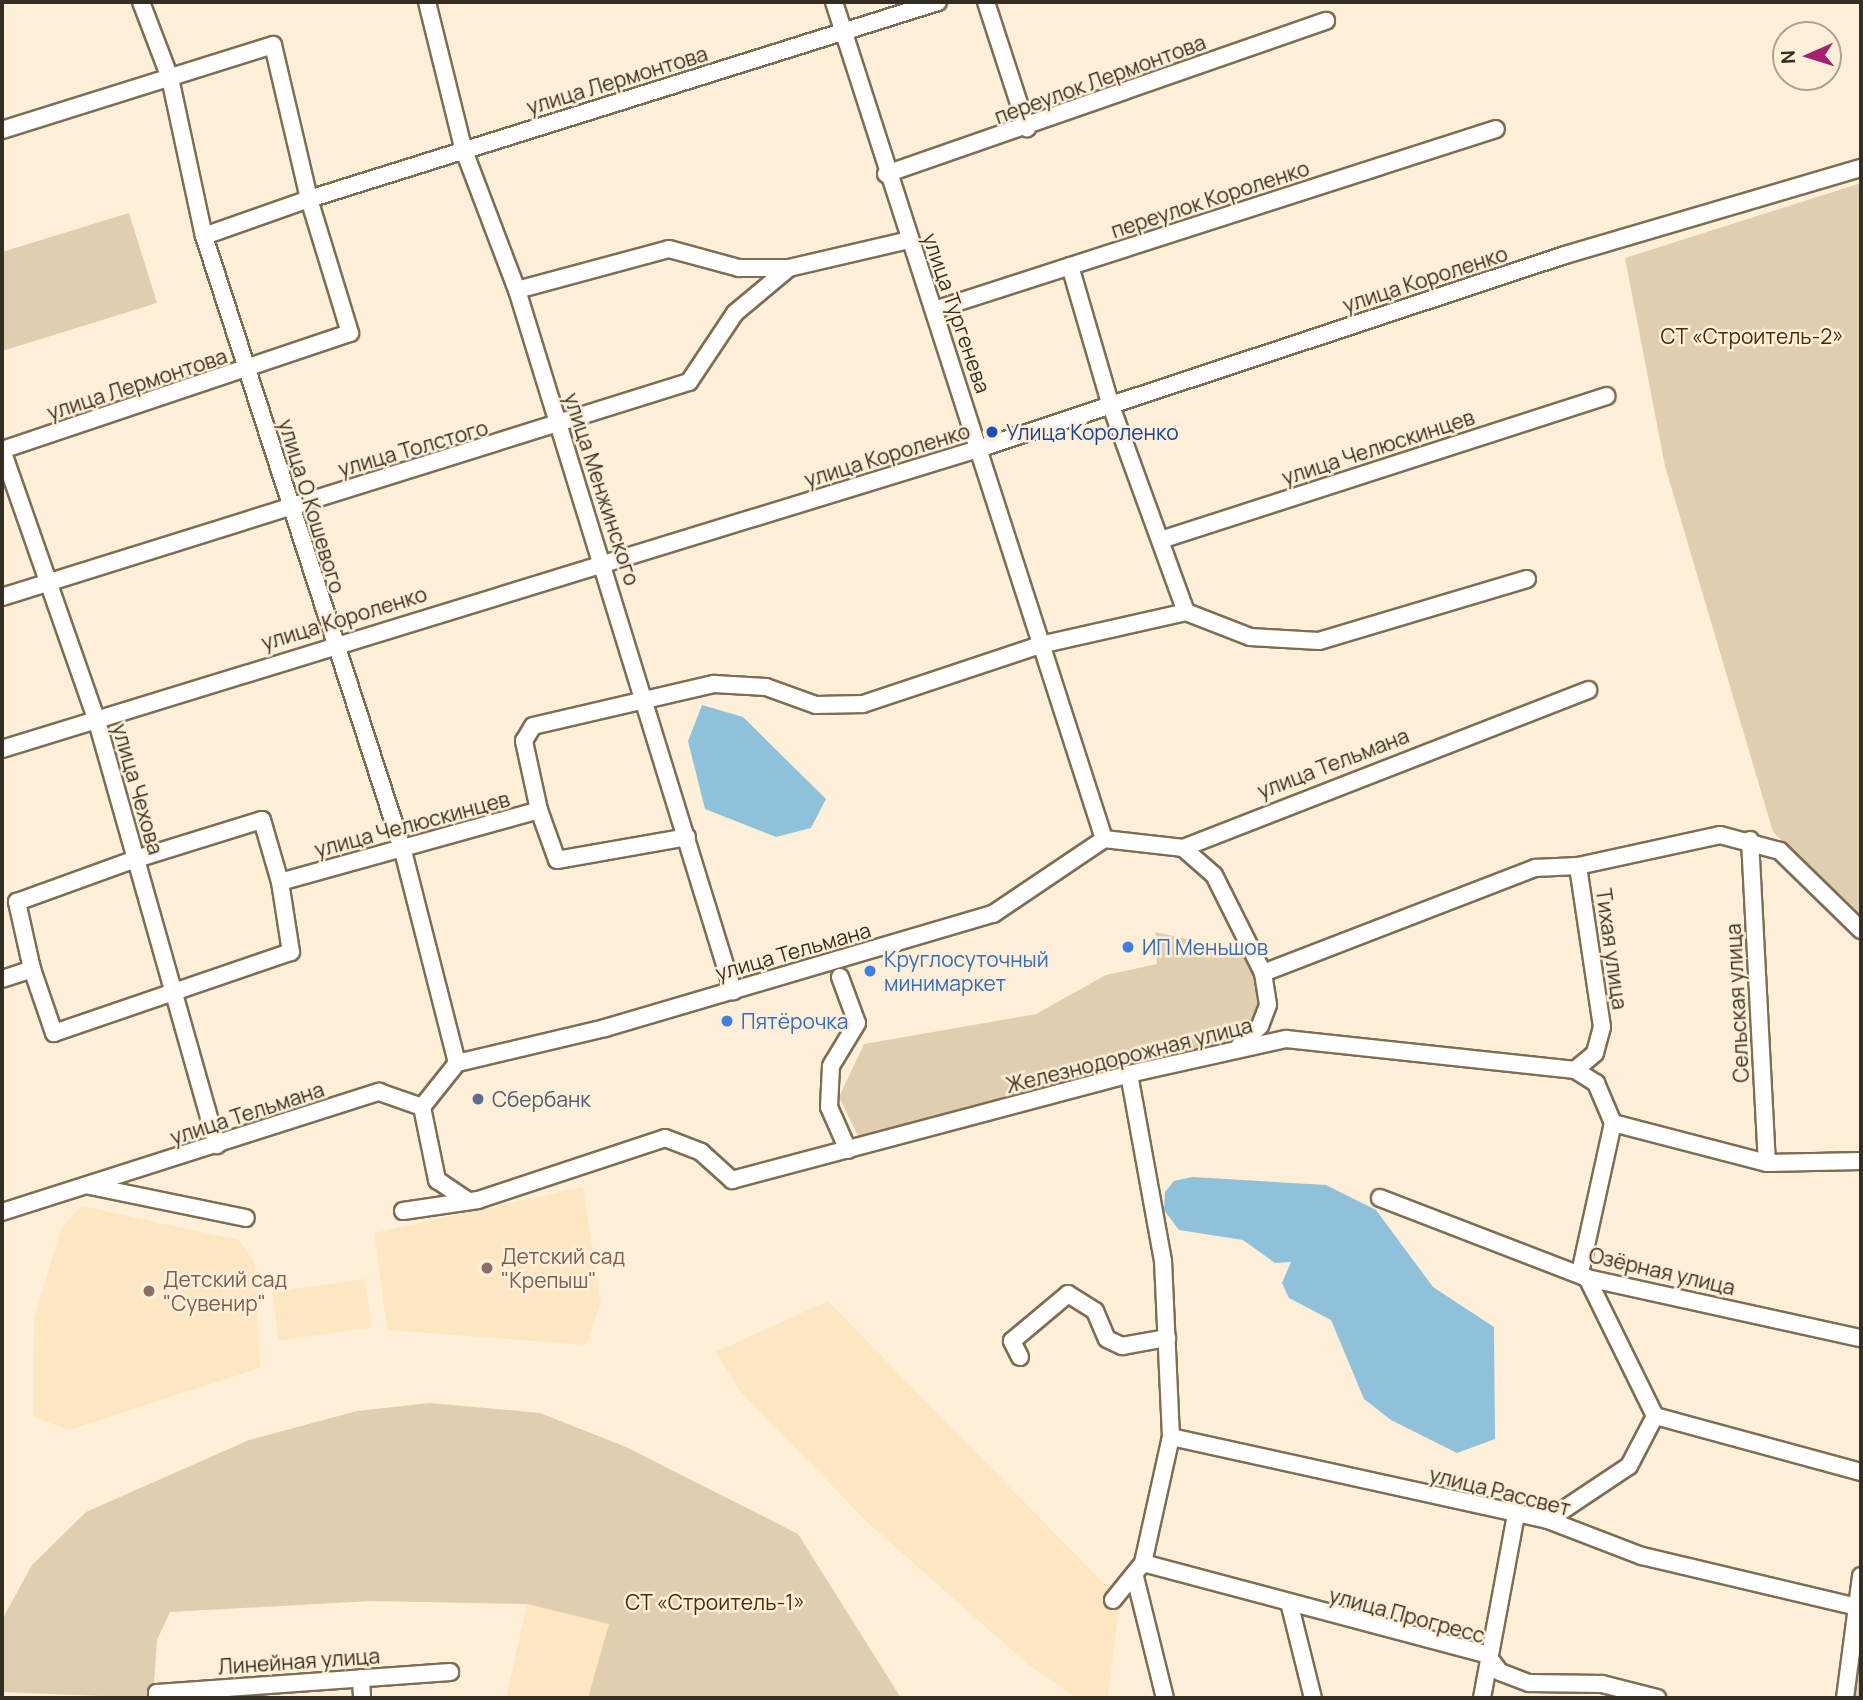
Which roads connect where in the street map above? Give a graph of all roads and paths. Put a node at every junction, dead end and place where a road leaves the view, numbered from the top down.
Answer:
1 (141, 2) edge
2 (834, 2) edge
3 (938, 2) edge
4 (986, 2) edge
5 (433, 3) edge
6 (1326, 20) dead end
7 (844, 34) junction
8 (170, 78) junction
9 (1027, 128) junction
10 (1496, 129) dead end
11 (2, 131) edge
12 (463, 148) junction
13 (1861, 168) edge
14 (886, 174) junction
15 (309, 199) junction
16 (204, 236) junction
17 (909, 240) junction
18 (1070, 266) junction
19 (789, 268) junction
20 (517, 290) junction
21 (937, 309) junction
22 (246, 372) junction
23 (1606, 396) dead end
24 (1111, 405) junction
25 (560, 427) junction
26 (981, 448) junction
27 (2, 450) edge
28 (292, 506) junction
29 (1164, 539) junction
30 (604, 562) junction
31 (1527, 579) dead end
32 (45, 582) junction
33 (2, 597) edge
34 (1186, 612) junction
35 (331, 643) junction
36 (1040, 645) junction
37 (1588, 690) dead end
38 (645, 696) junction
39 (96, 718) junction
40 (2, 749) edge
41 (539, 810) junction
42 (687, 837) junction
43 (1104, 839) junction
44 (1750, 840) junction
45 (1183, 848) junction
46 (403, 851) junction
47 (136, 859) junction
48 (1578, 866) junction
49 (279, 881) junction
50 (1861, 930) edge
51 (32, 969) junction
52 (1263, 973) junction
53 (840, 977) dead end
54 (2, 979) edge
55 (174, 991) junction
56 (733, 991) junction
57 (1239, 1046) junction
58 (457, 1063) junction
59 (1575, 1070) junction
60 (1129, 1074) junction
61 (422, 1107) junction
62 (1613, 1123) junction
63 (217, 1145) junction
64 (848, 1150) junction
65 (1861, 1161) edge
66 (1767, 1163) junction
67 (90, 1186) junction
68 (1380, 1198) dead end
69 (468, 1201) junction
70 (403, 1211) dead end
71 (2, 1212) edge
72 (246, 1218) dead end
73 (1584, 1275) junction
74 (1167, 1338) junction
75 (1861, 1338) edge
76 (1020, 1357) dead end
77 (1655, 1416) junction
78 (1171, 1437) junction
79 (1861, 1472) edge
80 (1516, 1514) junction
81 (1548, 1520) junction
82 (1139, 1570) junction
83 (1861, 1576) edge
84 (1112, 1600) dead end
85 (1290, 1606) junction
86 (1857, 1607) junction
87 (1486, 1654) junction
88 (450, 1672) dead end
89 (361, 1678) junction
90 (307, 1690) edge
91 (252, 1692) edge
92 (157, 1698) edge
93 (362, 1698) edge
94 (1164, 1698) edge
95 (1313, 1698) edge
96 (1482, 1698) edge
97 (1657, 1698) edge
98 (1845, 1698) edge

1 - 8 street, улица О.Кошевого
2 - 7 street, улица Тургенева
3 - 7 street, улица Лермонтова
4 - 9 street
5 - 12 street, улица Менжинского
6 - 9 street, переулок Лермонтова
7 - 12 street, улица Лермонтова
7 - 14 street, улица Тургенева
8 - 11 street, улица Лермонтова
8 - 15 street, улица Лермонтова
8 - 16 street, улица О.Кошевого
9 - 14 street, переулок Лермонтова
10 - 18 street, переулок Короленко
12 - 15 street, улица Лермонтова
12 - 20 street, улица Менжинского
13 - 24 street, улица Короленко
14 - 17 street, улица Тургенева
15 - 16 street, улица Лермонтова
15 - 22 street, улица Лермонтова
16 - 22 street, улица О.Кошевого
17 - 19 street, улица Толстого
17 - 21 street, улица Тургенева
18 - 21 street, переулок Короленко
18 - 24 street
19 - 20 street, улица Толстого
19 - 25 street, улица Толстого
20 - 25 street, улица Менжинского
21 - 26 street, улица Тургенева
22 - 27 street, улица Лермонтова
22 - 28 street, улица О.Кошевого
23 - 29 street, улица Челюскинцев
24 - 26 street, улица Короленко
24 - 29 street
25 - 28 street, улица Толстого
25 - 30 street, улица Менжинского
26 - 30 street, улица Короленко
26 - 36 street, улица Тургенева
27 - 32 street, улица Чехова
28 - 32 street, улица Толстого
28 - 35 street, улица О.Кошевого
29 - 34 street
30 - 35 street, улица Короленко
30 - 38 street, улица Менжинского
31 - 34 street
32 - 33 street, улица Толстого
32 - 39 street, улица Чехова
34 - 36 street
35 - 39 street, улица Короленко
35 - 46 street, улица О.Кошевого
36 - 38 street
36 - 43 street, улица Тургенева
37 - 45 street, улица Тельмана
38 - 41 street
38 - 42 street, улица Менжинского
39 - 40 street, улица Короленко
39 - 47 street, улица Чехова
41 - 42 street, улица Челюскинцев
41 - 46 street, улица Челюскинцев
42 - 56 street, улица Менжинского
43 - 45 street, улица Тельмана
43 - 56 street, улица Тельмана
44 - 48 street
44 - 50 street
44 - 66 street, Сельская улица
45 - 52 street
46 - 49 street, улица Челюскинцев
46 - 58 street, улица О.Кошевого
47 - 49 street
47 - 51 street
47 - 55 street, улица Чехова
48 - 52 street
48 - 59 street, Тихая улица
49 - 55 street
51 - 54 street
51 - 55 street
52 - 57 street
53 - 64 street
55 - 63 street, улица Чехова
56 - 58 street, улица Тельмана
57 - 59 street, Железнодорожная улица
57 - 60 street, Железнодорожная улица
58 - 61 street
59 - 62 street
60 - 64 street, Железнодорожная улица
60 - 74 street
61 - 63 street, улица Тельмана
61 - 69 street
62 - 66 street
62 - 73 street
63 - 67 street, улица Тельмана
64 - 69 street, Железнодорожная улица
65 - 66 street
67 - 71 street, улица Тельмана
67 - 72 street
68 - 73 street, Озёрная улица
69 - 70 street, Железнодорожная улица
73 - 75 street, Озёрная улица
73 - 77 street
74 - 76 street
74 - 78 street
77 - 79 street
77 - 81 street
78 - 80 street, улица Рассвет
78 - 82 street
80 - 81 street, улица Рассвет
80 - 87 street
81 - 86 street, улица Рассвет
82 - 84 street
82 - 85 street, улица Прогресс
82 - 94 street
83 - 86 street
85 - 87 street, улица Прогресс
85 - 95 street
86 - 98 street
87 - 96 street
87 - 97 street, улица Прогресс
88 - 89 street, Линейная улица
89 - 90 street, Линейная улица
89 - 93 street
90 - 91 street, Линейная улица
91 - 92 street, Линейная улица

